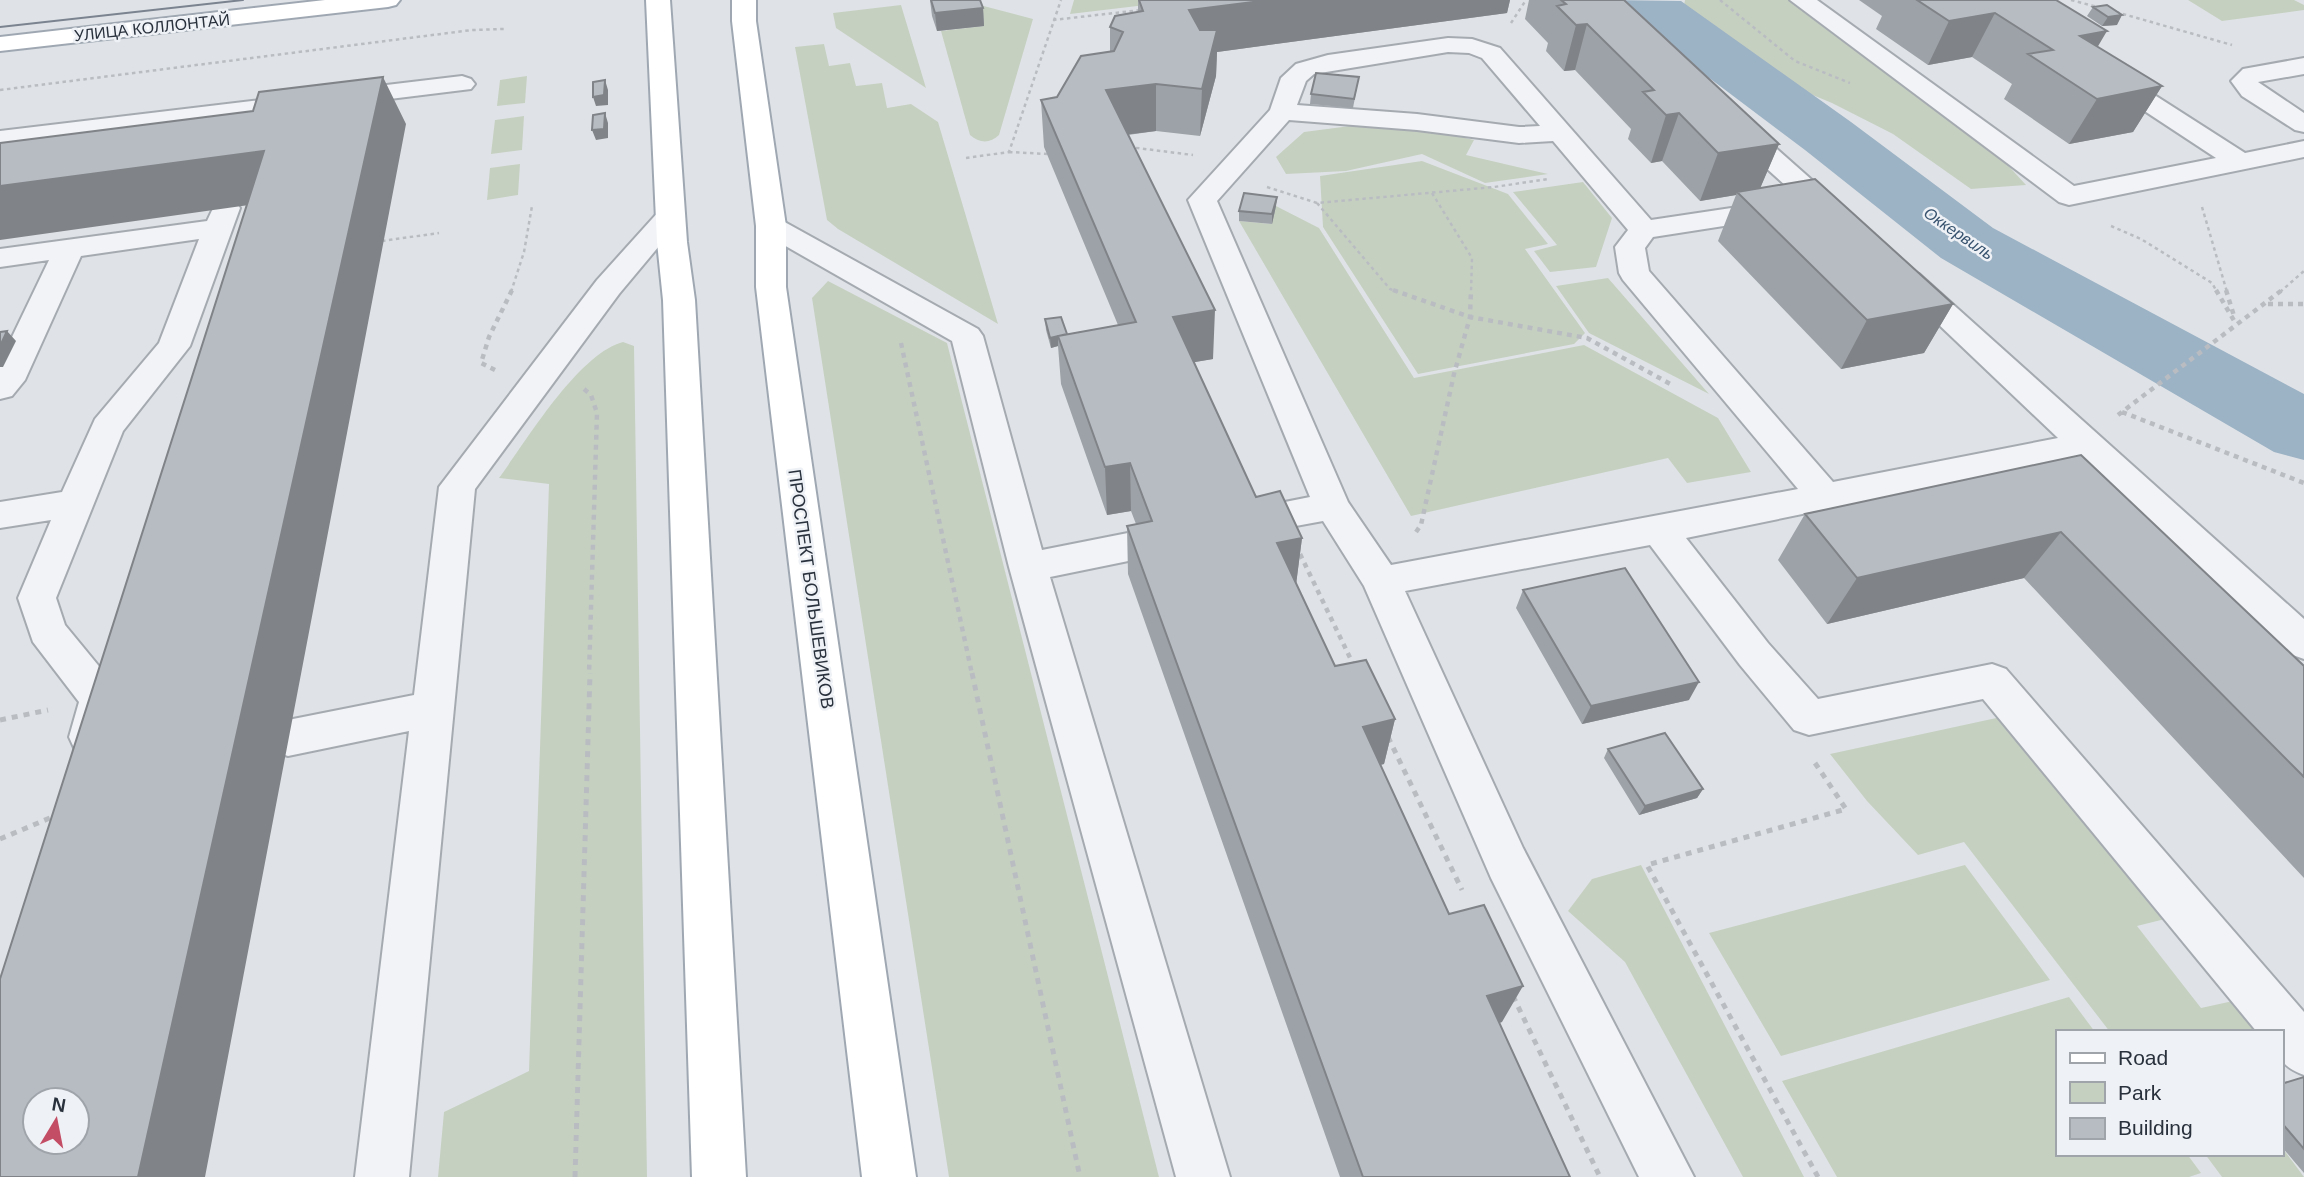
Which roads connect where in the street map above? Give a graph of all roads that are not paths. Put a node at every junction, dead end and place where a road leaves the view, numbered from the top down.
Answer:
1 (388, 0) edge
2 (658, 0) edge
3 (744, 0) edge
4 (1802, 0) edge
5 (0, 44) edge
6 (2090, 64) edge
7 (2304, 66) edge
8 (462, 84) dead end
9 (1709, 102) edge
10 (1282, 112) junction
11 (2304, 124) edge
12 (1561, 133) junction
13 (0, 139) edge
14 (2304, 149) edge
15 (2240, 162) junction
16 (1822, 203) junction
17 (671, 215) junction
18 (771, 226) junction
19 (1644, 230) junction
20 (1852, 231) edge
21 (70, 248) junction
22 (0, 258) edge
23 (1883, 259) edge
24 (0, 388) edge
25 (2086, 444) junction
26 (1825, 497) junction
27 (75, 503) junction
28 (1332, 506) junction
29 (0, 515) edge
30 (1242, 523) edge
31 (1658, 530) junction
32 (1143, 544) edge
33 (1028, 568) junction
34 (1381, 581) junction
35 (2304, 643) edge
36 (432, 709) junction
37 (288, 738) dead end
38 (69, 809) edge
39 (2304, 1050) edge
40 (382, 1177) edge
41 (719, 1177) edge
42 (889, 1177) edge
43 (1203, 1177) edge
44 (1667, 1177) edge

1 - 5 main road, УЛИЦА КОЛЛОНТАЙ
2 - 17 main road
3 - 18 main road, ПРОСПЕКТ БОЛЬШЕВИКОВ
4 - 15 street
6 - 15 street
7 - 11 street
8 - 13 street
9 - 16 street
10 - 12 street
10 - 12 street
10 - 28 street
12 - 19 street
14 - 15 street
16 - 19 street
16 - 20 street
17 - 36 street
17 - 41 main road
18 - 33 street
18 - 42 main road, ПРОСПЕКТ БОЛЬШЕВИКОВ
19 - 26 street
21 - 22 street
21 - 24 street
21 - 27 street
23 - 25 street
25 - 26 street
25 - 35 street
26 - 31 street
27 - 29 street
27 - 38 street
28 - 30 street
28 - 34 street
31 - 34 street
31 - 39 street
32 - 33 street
33 - 43 street
34 - 44 street
36 - 37 street
36 - 40 street

